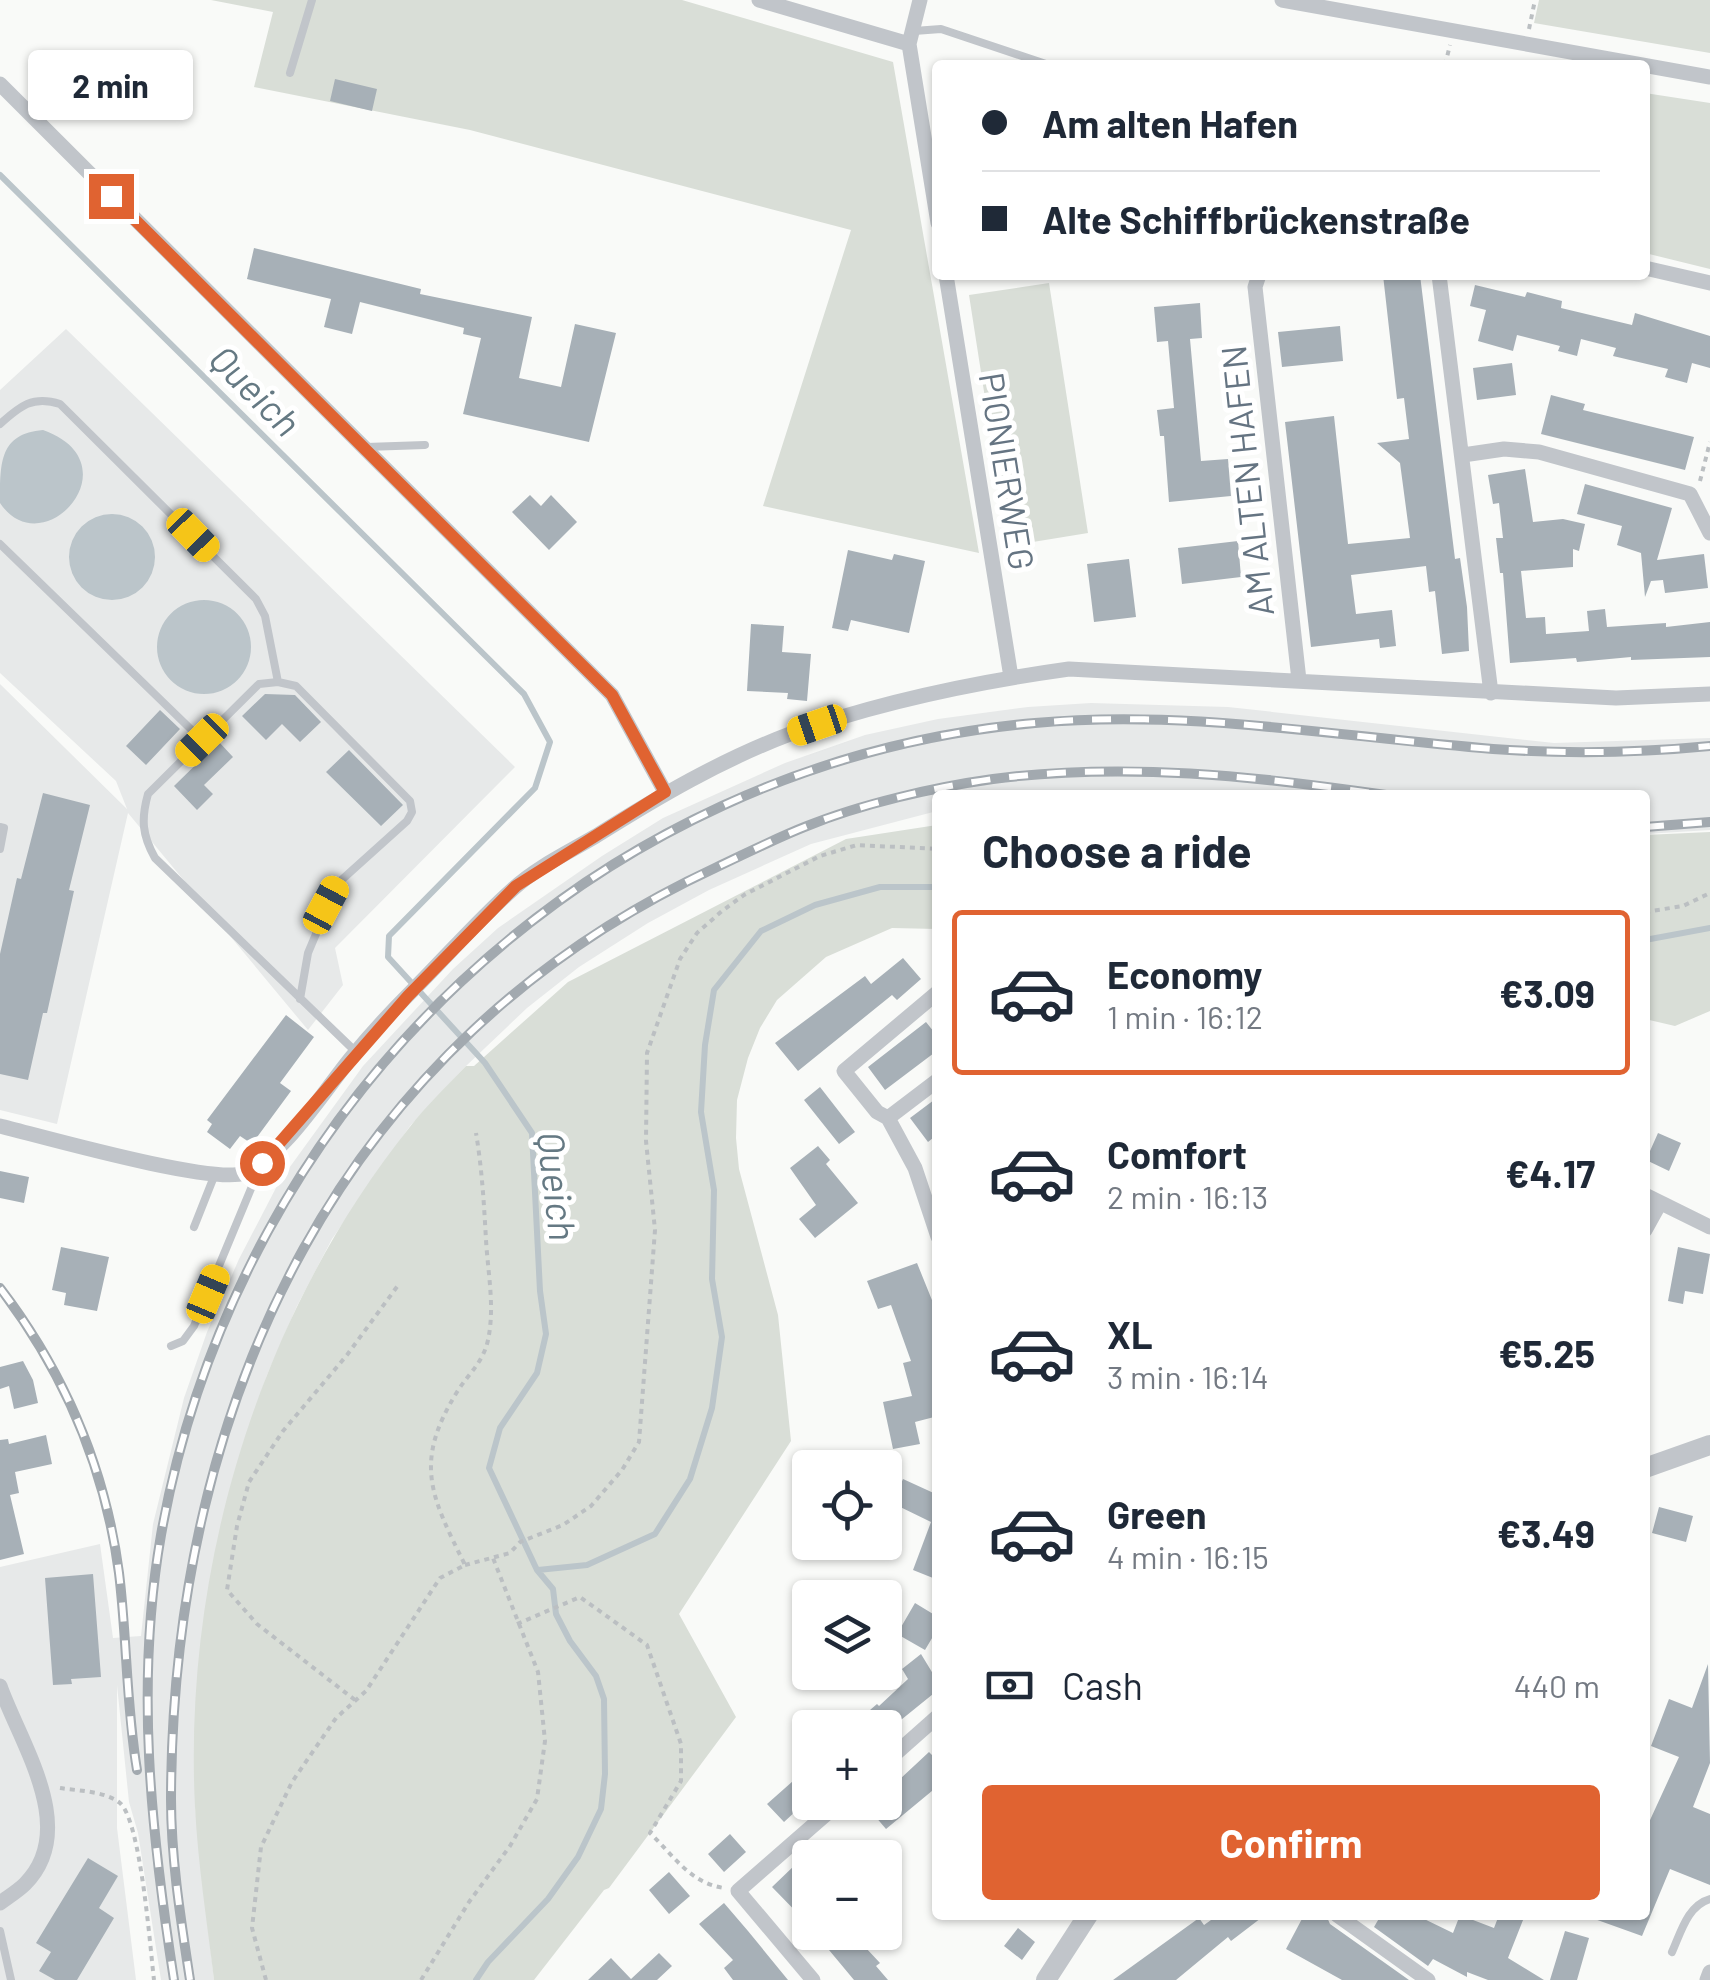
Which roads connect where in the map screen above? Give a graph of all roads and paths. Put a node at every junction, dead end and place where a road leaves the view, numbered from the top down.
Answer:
1 (312, 0) edge
2 (759, 0) edge
3 (920, 0) edge
4 (1282, 0) edge
5 (1535, 0) edge
6 (910, 37) junction
7 (1526, 43) junction
8 (1034, 60) edge
9 (1618, 60) edge
10 (1650, 66) edge
11 (290, 73) dead end
12 (1710, 77) edge
13 (0, 84) edge
14 (932, 184) edge
15 (1650, 269) edge
16 (947, 280) edge
17 (1257, 280) edge
18 (1440, 280) edge
19 (1710, 283) edge
20 (0, 424) edge
21 (1710, 442) edge
22 (425, 445) dead end
23 (361, 447) junction
24 (1463, 454) junction
25 (1690, 494) junction
26 (1710, 533) edge
27 (0, 544) edge
28 (1011, 677) junction
29 (1299, 680) junction
30 (278, 682) junction
31 (1492, 693) junction
32 (1710, 694) edge
33 (202, 740) junction
34 (665, 792) junction
35 (0, 827) edge
36 (0, 849) edge
37 (932, 849) edge
38 (1710, 893) edge
39 (1650, 911) edge
40 (932, 997) edge
41 (300, 999) junction
42 (356, 1052) junction
43 (932, 1085) edge
44 (888, 1118) junction
45 (0, 1126) edge
46 (476, 1133) dead end
47 (262, 1163) junction
48 (215, 1174) junction
49 (1653, 1199) edge
50 (932, 1220) edge
51 (1710, 1226) edge
52 (194, 1227) dead end
53 (399, 1284) dead end
54 (171, 1346) dead end
55 (1710, 1444) edge
56 (1650, 1466) edge
57 (492, 1558) junction
58 (465, 1565) junction
59 (517, 1624) junction
60 (0, 1686) edge
61 (355, 1700) junction
62 (932, 1721) edge
63 (902, 1749) edge
64 (41, 1784) junction
65 (819, 1820) edge
66 (706, 1886) dead end
67 (1710, 1899) edge
68 (0, 1902) edge
69 (1085, 1920) edge
70 (1344, 1920) edge
71 (0, 1931) edge
72 (1672, 1952) dead end
73 (1710, 1972) edge
74 (11, 1980) edge
75 (154, 1980) edge
76 (266, 1980) edge
77 (420, 1980) edge
78 (813, 1980) edge
79 (1046, 1980) edge
80 (1428, 1980) edge
81 (1707, 1980) edge

1 - 11 lane
2 - 6 street
3 - 6 street
4 - 7 street
5 - 7 path
6 - 8 lane
6 - 14 street
7 - 9 street
10 - 12 street
13 - 23 street
15 - 19 street
16 - 28 street, PIONIERWEG
17 - 29 street, AM ALTEN HAFEN
18 - 24 street
20 - 30 lane
21 - 25 path
22 - 23 lane
23 - 34 street
24 - 25 street
24 - 31 street
25 - 26 street
27 - 33 lane
28 - 29 street
28 - 34 street
29 - 31 street
30 - 33 lane
30 - 41 lane
31 - 32 street
33 - 41 lane
34 - 42 street
35 - 36 lane
37 - 57 path
38 - 39 path
40 - 44 street
41 - 42 lane
42 - 47 street
43 - 44 street
44 - 50 street
45 - 48 street
46 - 58 path
47 - 48 street
47 - 54 lane
48 - 52 lane
49 - 51 street
53 - 61 path
55 - 56 street
57 - 58 path
57 - 59 path
58 - 61 path
59 - 66 path
59 - 77 path
60 - 64 street
61 - 76 path
62 - 63 street
64 - 68 street
64 - 75 path
65 - 78 street
67 - 72 lane
69 - 79 street
70 - 80 street
71 - 74 lane
73 - 81 street

